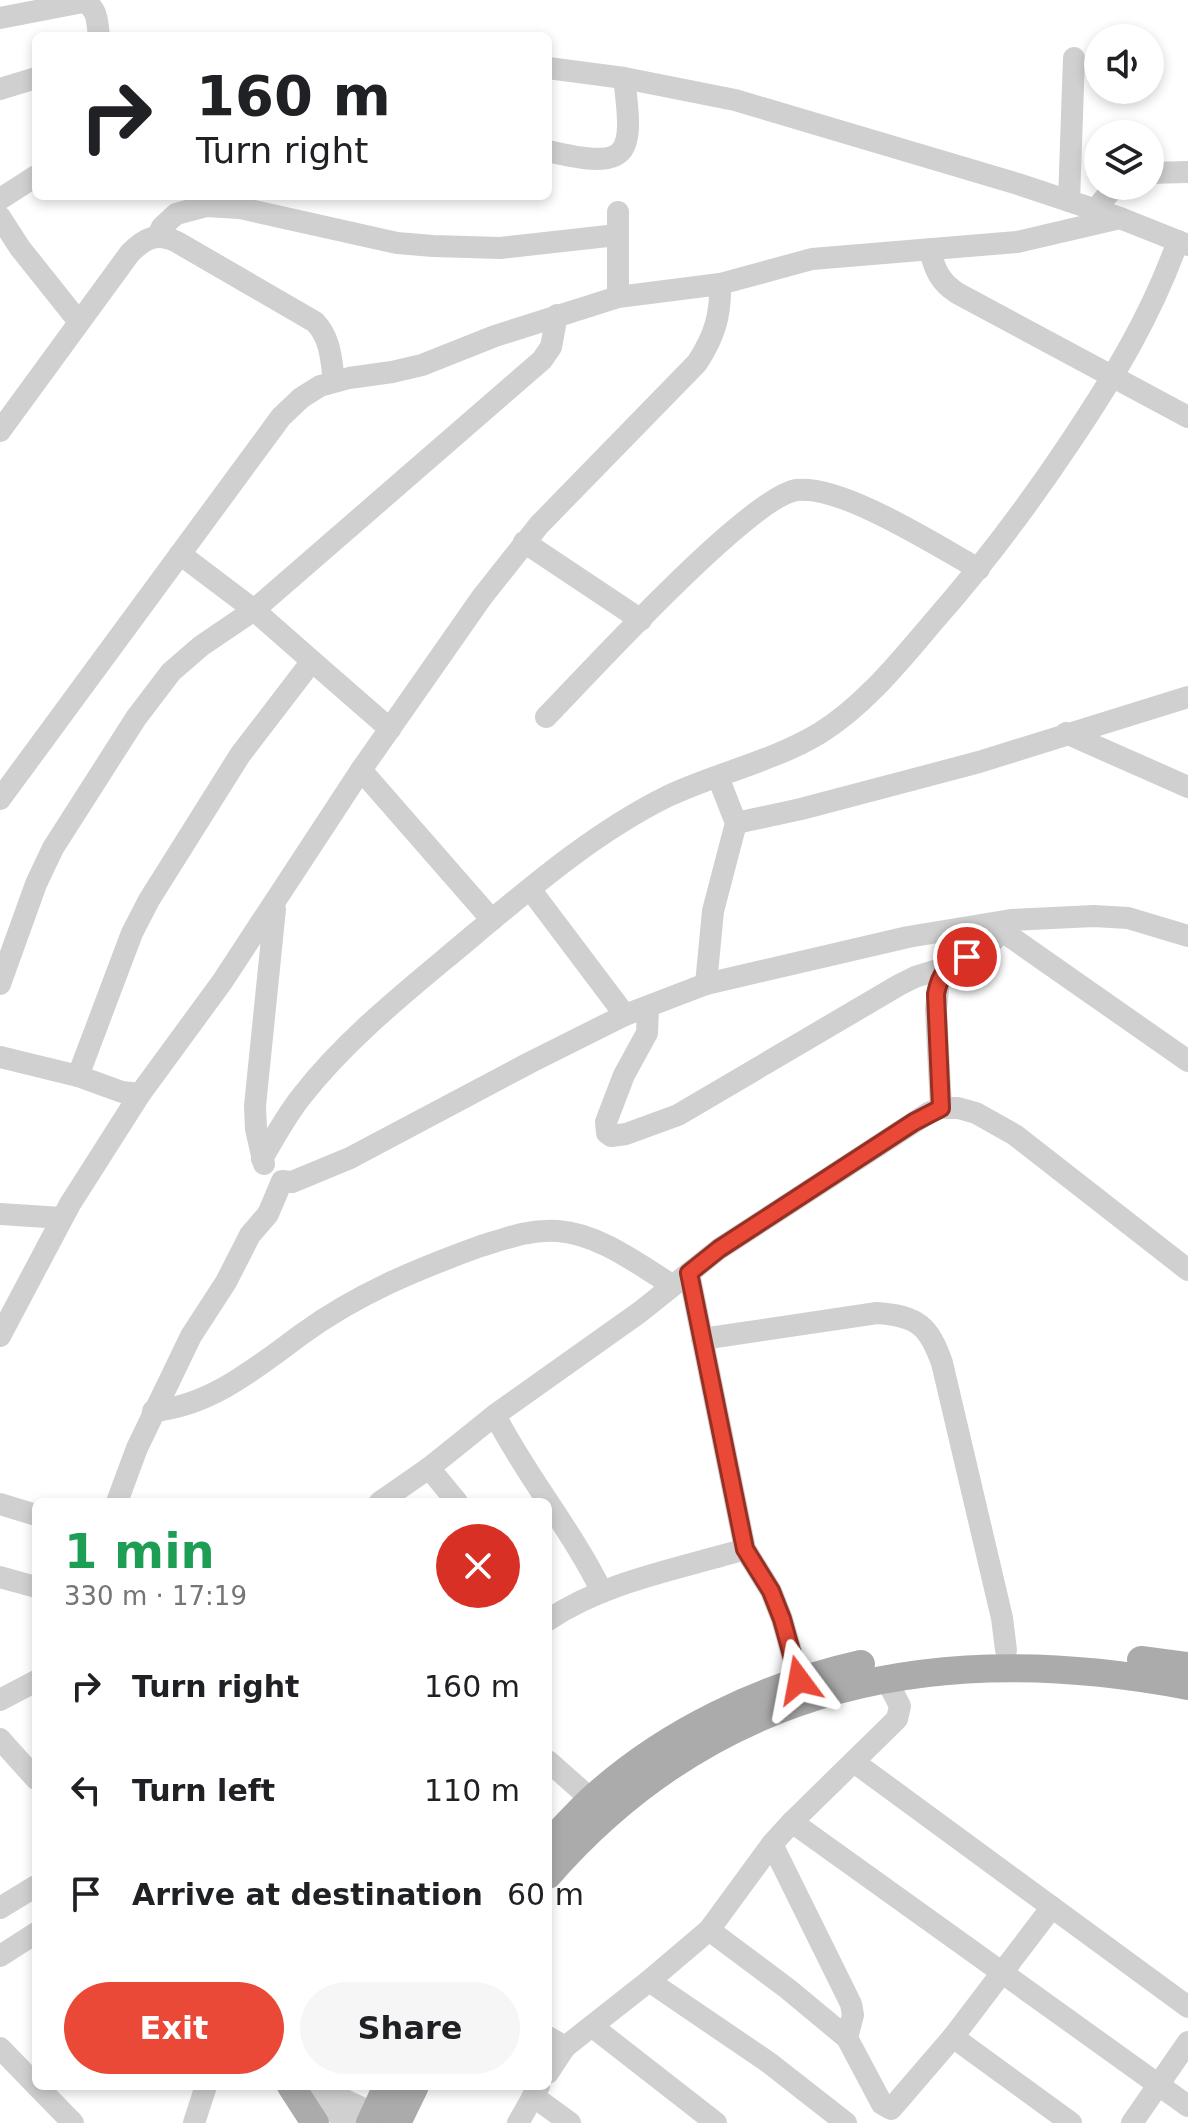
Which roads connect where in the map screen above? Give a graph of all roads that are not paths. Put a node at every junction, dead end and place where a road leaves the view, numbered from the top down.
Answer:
1 (0, 18) edge
2 (98, 32) edge
3 (1074, 58) dead end
4 (552, 69) edge
5 (624, 78) junction
6 (32, 79) edge
7 (0, 89) edge
8 (552, 152) edge
9 (1188, 172) edge
10 (1164, 173) edge
11 (32, 179) edge
12 (0, 199) edge
13 (1103, 200) edge
14 (1069, 201) junction
15 (1095, 210) junction
16 (0, 217) edge
17 (1120, 218) junction
18 (158, 236) junction
19 (1183, 243) edge
20 (930, 249) junction
21 (720, 284) junction
22 (618, 297) junction
23 (557, 315) junction
24 (79, 322) junction
25 (1113, 378) junction
26 (334, 381) junction
27 (1188, 417) edge
28 (0, 431) edge
29 (524, 542) junction
30 (180, 554) junction
31 (979, 569) junction
32 (254, 610) junction
33 (641, 620) junction
34 (312, 661) junction
35 (1188, 697) edge
36 (546, 717) dead end
37 (390, 729) junction
38 (1066, 733) junction
39 (361, 770) junction
40 (718, 777) junction
41 (1188, 787) edge
42 (0, 799) edge
43 (736, 823) junction
44 (530, 889) junction
45 (275, 904) junction
46 (492, 920) junction
47 (1006, 925) junction
48 (1188, 936) edge
49 (947, 967) junction
50 (0, 984) edge
51 (706, 984) junction
52 (648, 1008) junction
53 (625, 1015) junction
54 (0, 1057) edge
55 (1188, 1061) edge
56 (78, 1076) junction
57 (140, 1094) junction
58 (941, 1108) junction
59 (262, 1159) junction
60 (282, 1181) junction
61 (0, 1214) edge
62 (62, 1218) junction
63 (1188, 1270) edge
64 (680, 1279) junction
65 (0, 1336) edge
66 (702, 1339) junction
67 (153, 1411) junction
68 (495, 1415) junction
69 (429, 1468) junction
70 (119, 1498) edge
71 (386, 1498) edge
72 (454, 1498) edge
73 (546, 1498) edge
74 (0, 1504) edge
75 (552, 1508) edge
76 (32, 1514) edge
77 (745, 1549) junction
78 (0, 1577) edge
79 (32, 1586) edge
80 (602, 1592) junction
81 (552, 1615) edge
82 (1006, 1650) junction
83 (1188, 1666) edge
84 (885, 1677) junction
85 (799, 1680) junction
86 (32, 1683) edge
87 (1188, 1686) edge
88 (0, 1700) edge
89 (1, 1741) edge
90 (854, 1762) junction
91 (552, 1765) edge
92 (32, 1775) edge
93 (592, 1800) junction
94 (792, 1822) junction
95 (552, 1840) edge
96 (772, 1844) junction
97 (552, 1871) edge
98 (32, 1888) edge
99 (1052, 1907) junction
100 (0, 1908) edge
101 (709, 1930) junction
102 (32, 1936) edge
103 (0, 1956) edge
104 (1002, 1972) junction
105 (649, 1981) junction
106 (1188, 2007) edge
107 (593, 2027) junction
108 (953, 2037) junction
109 (847, 2038) junction
110 (556, 2042) edge
111 (1188, 2042) edge
112 (0, 2048) edge
113 (32, 2080) edge
114 (1158, 2085) junction
115 (42, 2090) edge
116 (205, 2090) edge
117 (294, 2090) edge
118 (301, 2090) edge
119 (322, 2090) edge
120 (386, 2090) edge
121 (411, 2090) edge
122 (536, 2091) edge
123 (1188, 2106) edge
124 (378, 2121) edge
125 (73, 2123) edge
126 (194, 2123) edge
127 (315, 2123) edge
128 (518, 2123) edge
129 (570, 2123) edge
130 (716, 2123) edge
131 (846, 2123) edge
132 (1071, 2123) edge
133 (1132, 2123) edge

1 - 2 street
3 - 14 street
4 - 5 street
5 - 8 street
5 - 14 street
6 - 7 street
9 - 10 street
11 - 12 street
13 - 15 street
14 - 15 street
15 - 17 street
16 - 24 street
17 - 19 street
17 - 20 street
18 - 22 street
18 - 24 street
18 - 26 street
19 - 25 street
20 - 21 street
20 - 25 street
21 - 22 street
21 - 29 street
22 - 23 street
23 - 26 street
23 - 32 street
24 - 28 street
25 - 27 street
25 - 31 street
26 - 30 street
29 - 33 street
29 - 37 street
30 - 32 street
30 - 42 street
31 - 33 street
31 - 40 street
32 - 34 street
32 - 50 street
33 - 36 street
34 - 37 street
34 - 56 street
35 - 38 street
37 - 39 street
38 - 41 street
38 - 43 street
39 - 45 street
39 - 46 street
40 - 43 street
40 - 44 street
43 - 51 street
44 - 46 street
44 - 53 street
45 - 57 street
45 - 59 street
46 - 59 street
47 - 48 street
47 - 49 street
47 - 51 street
47 - 55 street
49 - 52 street
49 - 58 street
51 - 52 street
52 - 53 street
53 - 60 street
54 - 56 street
56 - 57 street
57 - 62 street
58 - 63 street
58 - 64 street
59 - 60 street
60 - 67 street
61 - 62 street
62 - 65 street
64 - 66 street
64 - 67 street
64 - 68 street
66 - 77 street
66 - 82 street
67 - 70 street
68 - 69 street
68 - 73 street
69 - 71 street
69 - 72 street
74 - 76 street
75 - 80 street
77 - 80 street
77 - 85 street
78 - 79 street
80 - 81 street
82 - 83 main road
82 - 85 main road
84 - 87 main road
84 - 90 street
84 - 97 main road
85 - 93 main road
86 - 88 street
89 - 92 street
90 - 94 street
90 - 99 street
91 - 93 street
93 - 95 main road
94 - 96 street
94 - 104 street
96 - 101 street
96 - 109 street
98 - 100 street
99 - 104 street
99 - 106 street
101 - 105 street
101 - 109 street
102 - 103 street
104 - 108 street
104 - 114 street
105 - 107 street
105 - 131 street
107 - 110 street
107 - 130 street
108 - 109 street
108 - 132 street
111 - 114 street
112 - 113 street
114 - 123 street
114 - 133 street
115 - 125 street
116 - 126 street
117 - 127 main road
118 - 124 street
119 - 124 street
120 - 124 main road
121 - 124 main road
122 - 128 street
122 - 129 street

